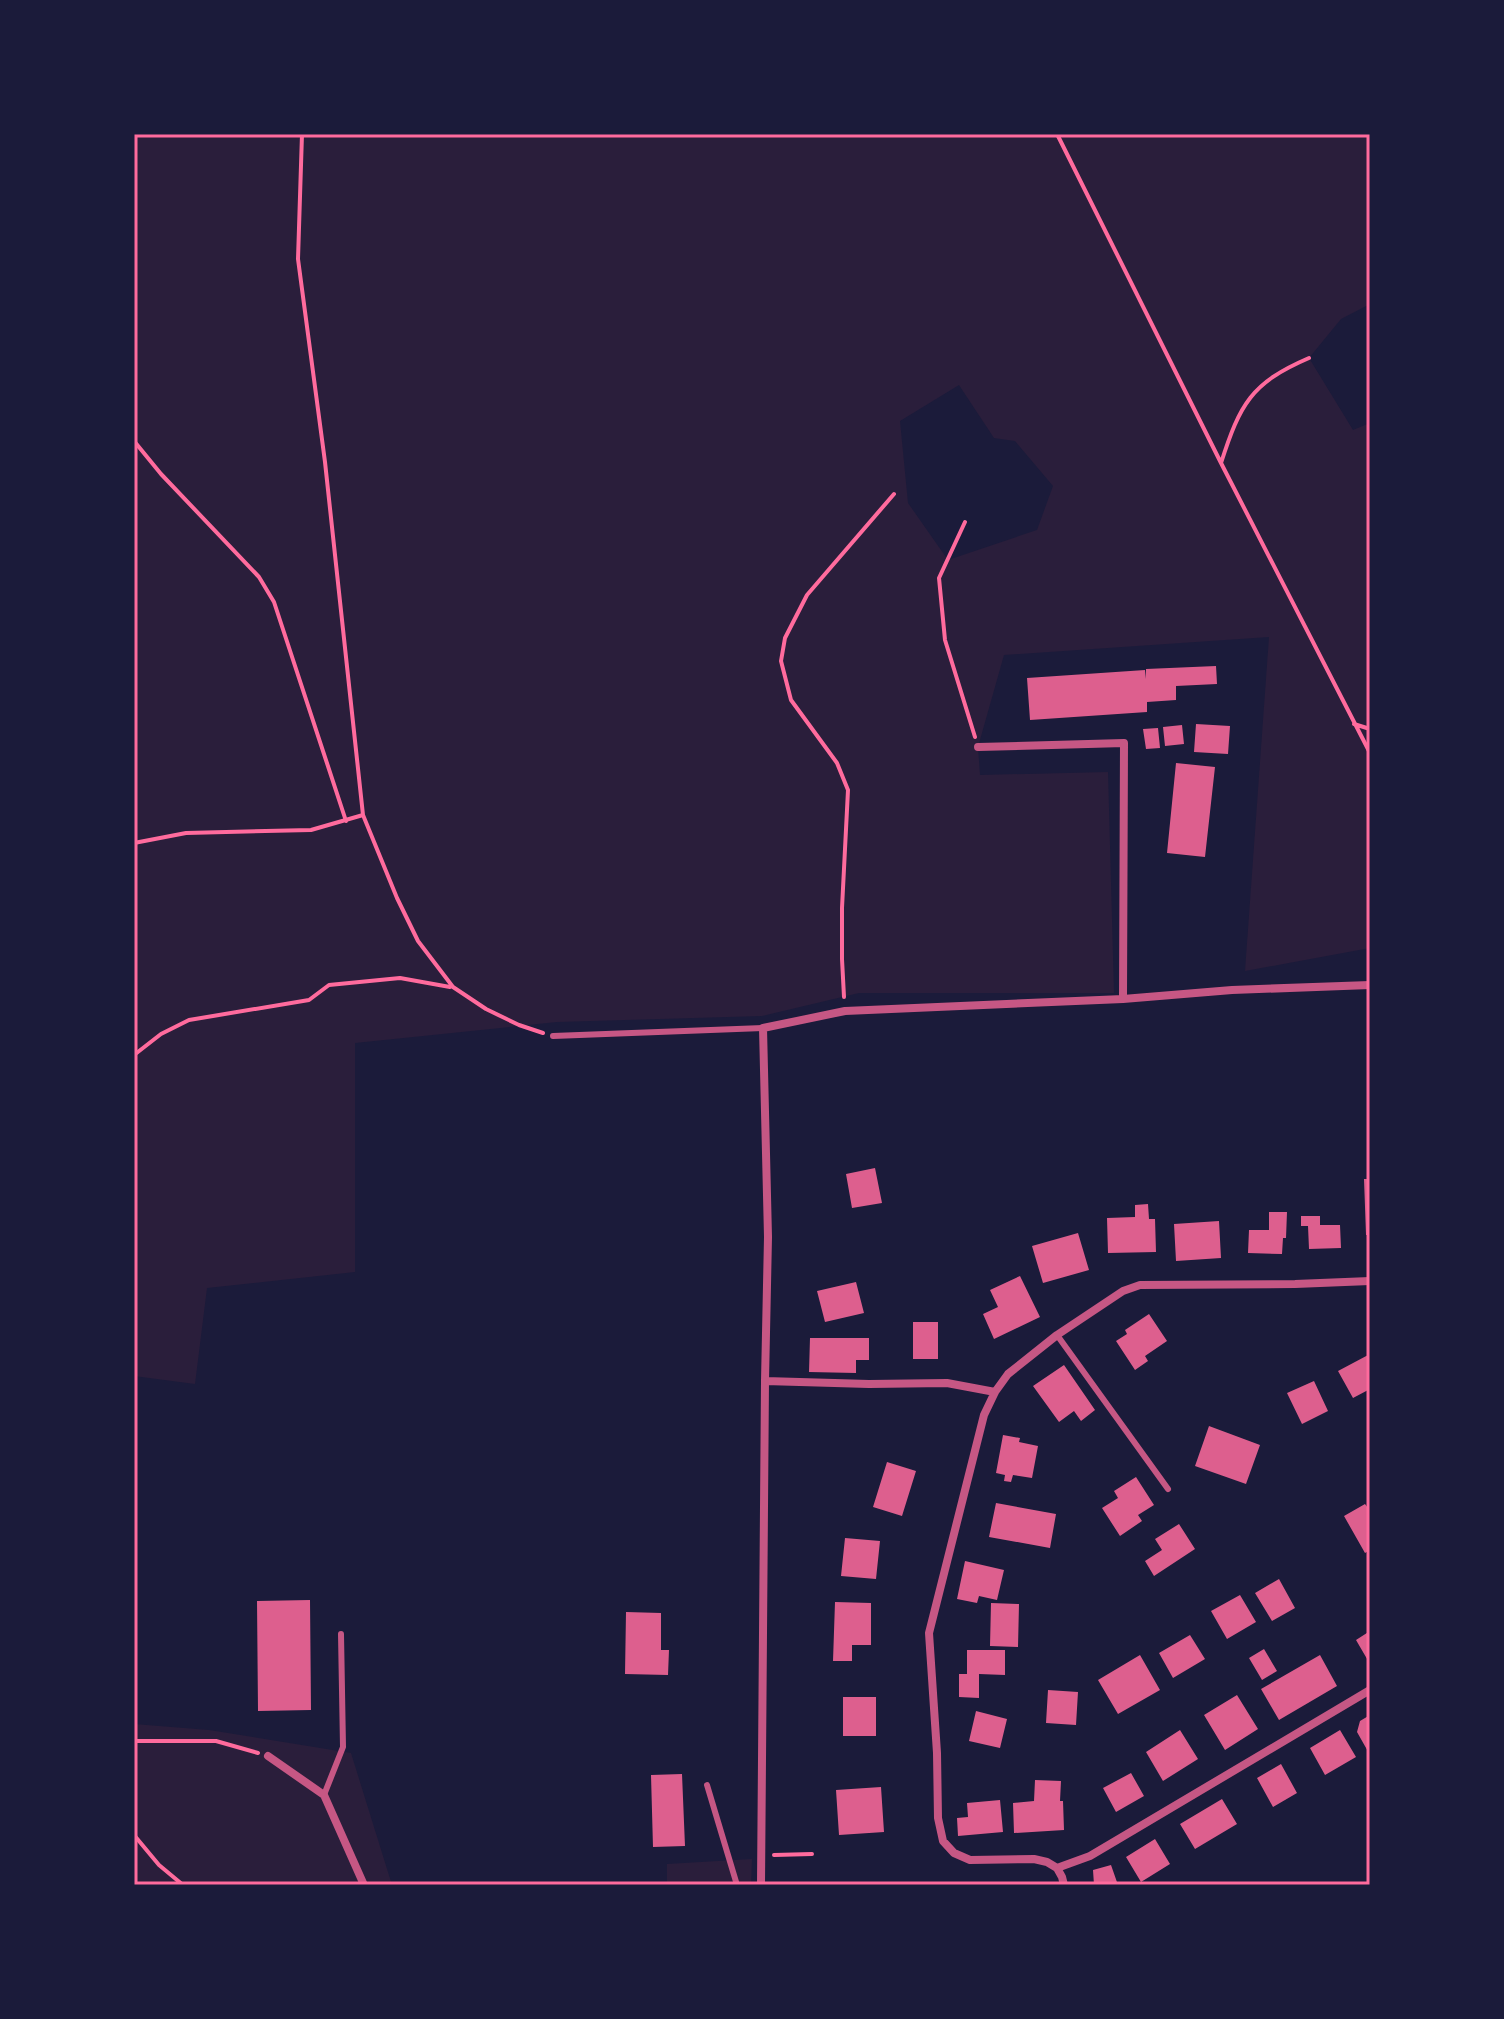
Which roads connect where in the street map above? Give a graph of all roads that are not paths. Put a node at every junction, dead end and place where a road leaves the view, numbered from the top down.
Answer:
1 (978, 747) road end
2 (1370, 985) edge
3 (1123, 999) junction
4 (763, 1028) junction
5 (553, 1036) road end
6 (1370, 1281) edge
7 (1057, 1335) junction
8 (765, 1381) junction
9 (995, 1392) junction
10 (1168, 1489) dead end
11 (341, 1634) dead end
12 (1370, 1690) edge
13 (268, 1756) road end
14 (707, 1785) dead end
15 (324, 1795) junction
16 (1057, 1868) junction
17 (364, 1885) edge
18 (737, 1885) edge
19 (761, 1885) edge
20 (1064, 1885) edge

1 - 3 street
2 - 3 street
3 - 4 street
4 - 5 lane
4 - 8 street
6 - 7 street
7 - 9 street
7 - 10 lane
8 - 9 street
8 - 19 street
9 - 16 street
11 - 15 lane
12 - 16 street
13 - 15 street
14 - 18 lane
15 - 17 street
16 - 20 street

